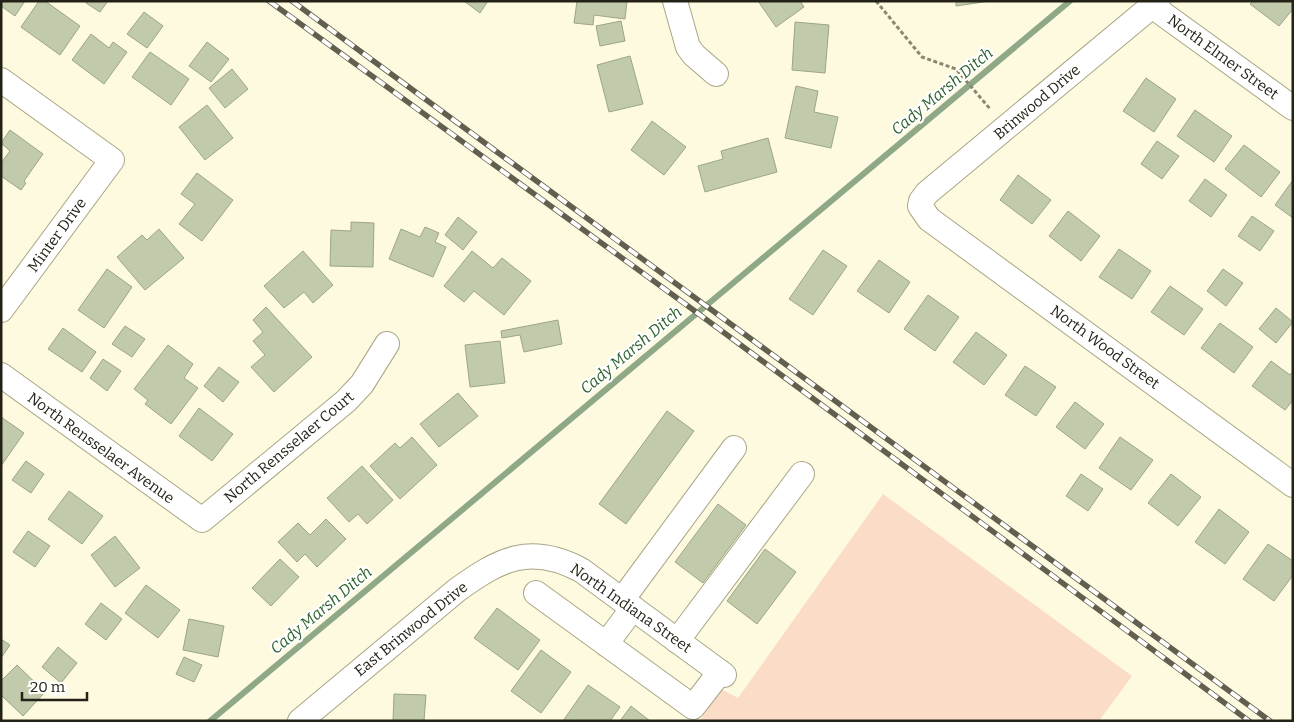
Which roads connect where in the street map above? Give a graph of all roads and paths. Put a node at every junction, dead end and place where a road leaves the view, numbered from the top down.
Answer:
1 (675, 1) edge
2 (876, 1) edge
3 (1155, 4) edge
4 (716, 74) dead end
5 (1, 80) edge
6 (980, 96) dead end
7 (1293, 108) edge
8 (920, 206) joint
9 (1, 310) edge
10 (386, 344) dead end
11 (1, 375) edge
12 (734, 448) dead end
13 (802, 474) dead end
14 (1293, 485) edge
15 (202, 520) joint
16 (532, 555) joint
17 (536, 593) dead end
18 (627, 604) junction
19 (677, 641) junction
20 (606, 644) junction
21 (300, 721) edge

1 - 4 street
2 - 6 path
3 - 7 street, North Elmer Street
3 - 8 street, Brinwood Drive
5 - 9 street, Minter Drive
8 - 14 street, North Wood Street
10 - 15 street, North Rensselaer Court
11 - 15 street, North Rensselaer Avenue
12 - 18 street
13 - 19 street
16 - 18 street, North Indiana Street
16 - 21 street, East Brinwood Drive
17 - 20 street
18 - 19 street, North Indiana Street
18 - 20 street
19 - 20 street, North Indiana Street

